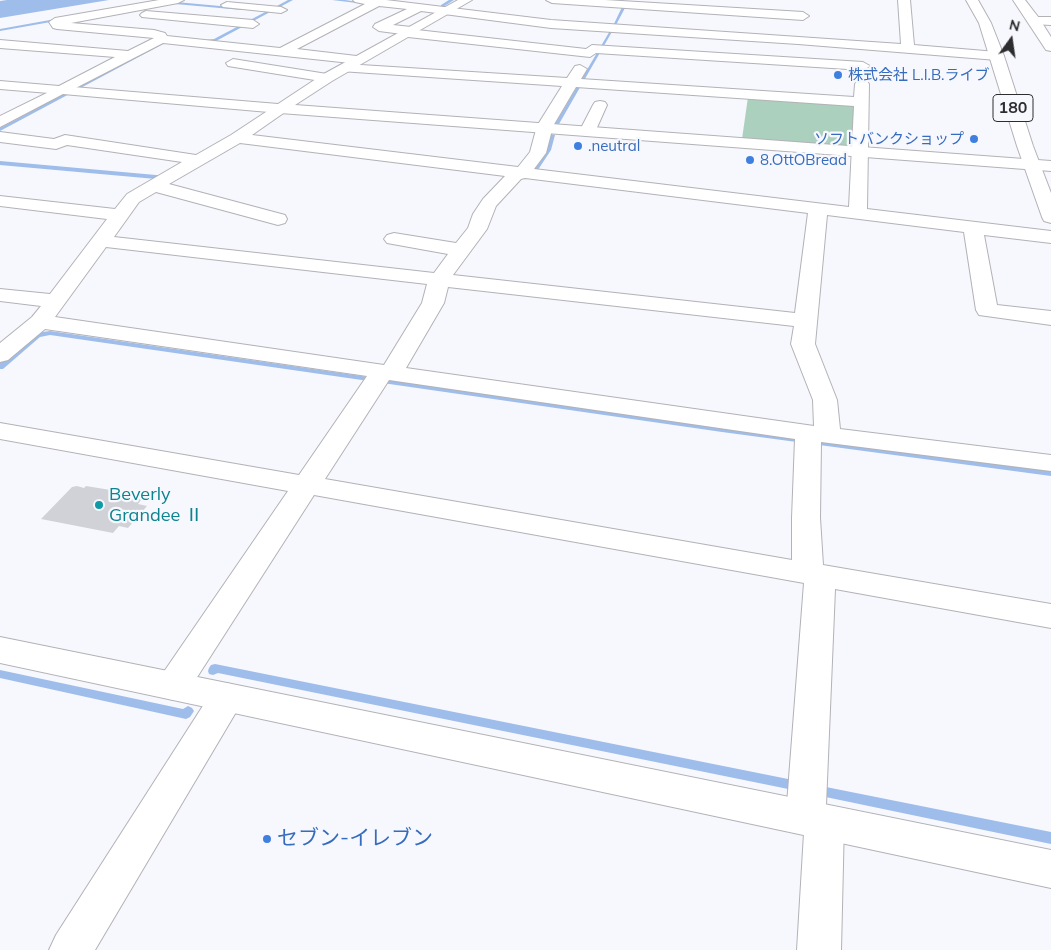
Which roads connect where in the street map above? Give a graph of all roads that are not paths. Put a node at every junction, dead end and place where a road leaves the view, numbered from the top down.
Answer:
1 (359, 0) edge
2 (466, 0) edge
3 (552, 0) edge
4 (904, 0) edge
5 (972, 0) edge
6 (1019, 0) edge
7 (170, 1) edge
8 (193, 2) dead end
9 (371, 2) edge
10 (620, 2) edge
11 (293, 3) dead end
12 (212, 4) dead end
13 (419, 8) junction
14 (281, 10) junction
15 (450, 10) junction
16 (112, 12) junction
17 (1035, 20) junction
18 (1051, 22) edge
19 (248, 24) junction
20 (409, 32) junction
21 (166, 40) junction
22 (798, 40) junction
23 (642, 41) dead end
24 (599, 43) junction
25 (0, 44) edge
26 (216, 45) junction
27 (864, 47) junction
28 (1051, 47) edge
29 (908, 49) junction
30 (284, 51) junction
31 (144, 53) junction
32 (997, 56) junction
33 (360, 60) junction
34 (221, 62) dead end
35 (862, 66) junction
36 (346, 68) junction
37 (328, 78) junction
38 (0, 84) edge
39 (577, 84) junction
40 (69, 91) junction
41 (862, 102) junction
42 (600, 105) dead end
43 (280, 109) junction
44 (0, 122) edge
45 (544, 129) junction
46 (586, 132) junction
47 (0, 137) edge
48 (237, 138) junction
49 (860, 152) junction
50 (199, 160) junction
51 (1033, 165) junction
52 (1051, 166) edge
53 (522, 175) junction
54 (163, 181) junction
55 (0, 201) edge
56 (818, 211) junction
57 (858, 214) junction
58 (119, 215) junction
59 (1051, 217) edge
60 (278, 219) dead end
61 (973, 231) junction
62 (1051, 237) edge
63 (394, 239) dead end
64 (102, 241) junction
65 (461, 250) junction
66 (439, 280) junction
67 (0, 295) edge
68 (54, 302) junction
69 (1051, 318) edge
70 (804, 321) junction
71 (40, 322) junction
72 (0, 355) edge
73 (381, 376) junction
74 (0, 431) edge
75 (813, 438) junction
76 (1051, 463) edge
77 (306, 484) junction
78 (814, 574) junction
79 (1051, 616) edge
80 (0, 650) edge
81 (173, 686) junction
82 (227, 697) junction
83 (812, 804) junction
84 (1051, 870) edge
85 (70, 950) edge
86 (819, 950) edge

1 - 9 main road
2 - 15 main road
3 - 10 main road
4 - 29 main road
5 - 32 main road, 180
6 - 17 main road
7 - 8 main road
7 - 16 main road
9 - 13 main road
9 - 30 main road
10 - 22 main road
10 - 24 main road
11 - 14 main road
12 - 14 main road
13 - 15 main road
13 - 20 main road
14 - 19 main road
15 - 20 main road
15 - 24 main road
16 - 19 main road
16 - 21 main road
17 - 18 main road
17 - 28 main road
19 - 26 main road
20 - 24 main road
20 - 33 main road
21 - 26 main road
21 - 31 main road
22 - 24 main road
22 - 27 main road
23 - 24 main road
24 - 35 main road
24 - 39 main road
25 - 31 main road
26 - 30 main road
27 - 29 main road
27 - 35 main road
29 - 32 main road
30 - 33 main road
31 - 40 main road
32 - 51 main road, 180
33 - 36 main road
34 - 37 main road
35 - 41 main road
36 - 37 main road
36 - 39 main road
37 - 43 main road
38 - 40 main road
39 - 41 main road
39 - 45 main road
40 - 43 main road
40 - 44 main road
41 - 49 main road
42 - 46 main road
43 - 45 main road
43 - 48 main road
45 - 46 main road
45 - 53 main road
46 - 49 main road
47 - 50 main road
48 - 50 main road
48 - 53 main road
49 - 51 main road
49 - 57 main road
50 - 54 main road
51 - 52 main road
51 - 59 main road, 180
53 - 56 main road
53 - 65 main road
54 - 58 main road
54 - 60 main road
55 - 58 main road
56 - 57 main road
56 - 70 main road
57 - 61 main road
58 - 64 main road
61 - 62 main road
61 - 69 main road
63 - 65 main road
64 - 66 main road
64 - 68 main road
65 - 66 main road
66 - 70 main road
66 - 73 main road
67 - 68 main road
68 - 71 main road
70 - 75 main road
71 - 72 main road
71 - 73 main road
73 - 75 main road
73 - 77 main road
74 - 77 main road
75 - 76 main road
75 - 78 main road
77 - 78 main road
77 - 81 main road
78 - 79 main road
78 - 83 main road
80 - 81 main road
81 - 82 main road
82 - 83 main road
82 - 85 main road
83 - 84 main road
83 - 86 main road

